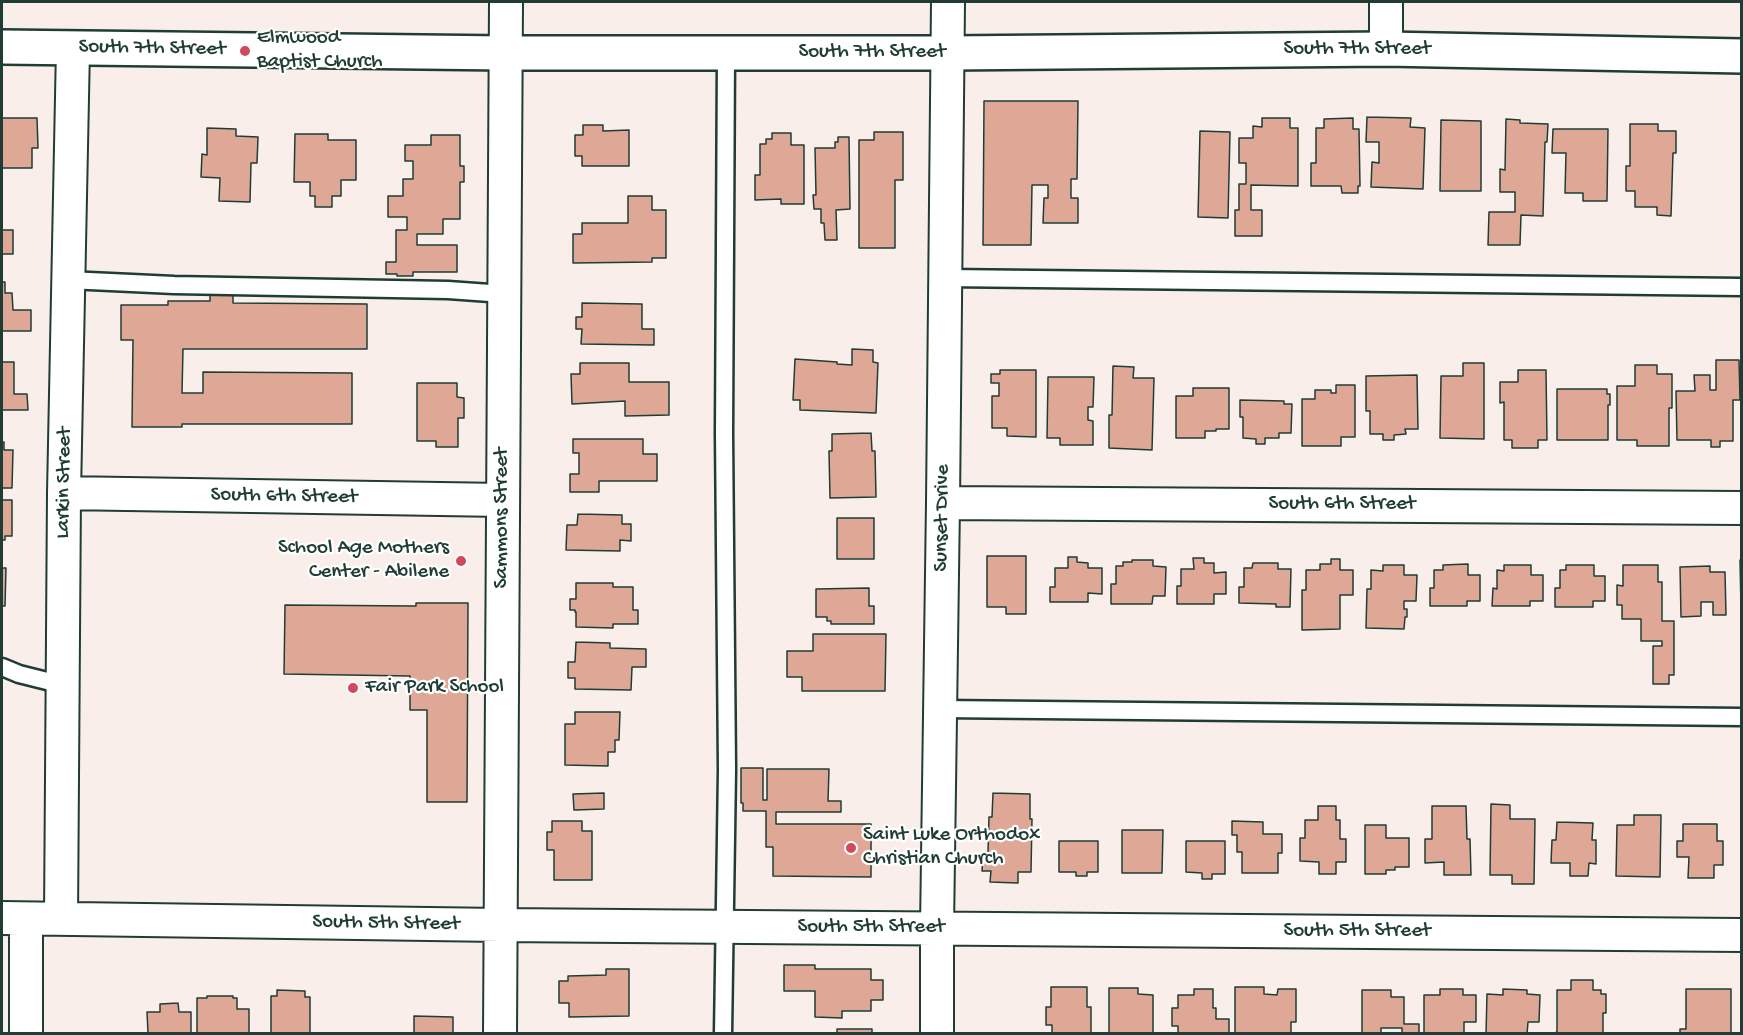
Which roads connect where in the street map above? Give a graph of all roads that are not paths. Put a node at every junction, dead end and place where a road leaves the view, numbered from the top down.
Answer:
1 (506, 2) edge
2 (948, 2) edge
3 (1386, 2) edge
4 (2, 47) edge
5 (73, 48) junction
6 (1386, 49) junction
7 (506, 53) junction
8 (726, 53) junction
9 (948, 53) junction
10 (1742, 56) edge
11 (946, 278) junction
12 (68, 280) junction
13 (1742, 287) edge
14 (504, 294) junction
15 (64, 493) junction
16 (503, 500) junction
17 (943, 503) junction
18 (1742, 508) edge
19 (2, 667) edge
20 (63, 685) junction
21 (940, 709) junction
22 (1742, 717) edge
23 (14, 918) edge
24 (61, 919) junction
25 (500, 925) junction
26 (724, 927) junction
27 (937, 928) junction
28 (1742, 935) edge
29 (26, 1034) edge
30 (500, 1034) edge
31 (723, 1034) edge
32 (937, 1034) edge

1 - 7 street, Sammons Street
2 - 9 street, Sunset Drive
3 - 6 street
4 - 5 main road, South 7th Street
5 - 7 main road, South 7th Street
5 - 12 street, Larkin Street
6 - 9 main road, South 7th Street
6 - 10 main road, South 7th Street
7 - 8 main road, South 7th Street
7 - 14 street, Sammons Street
8 - 9 main road, South 7th Street
8 - 26 lane
9 - 11 street, Sunset Drive
11 - 13 lane
11 - 17 street, Sunset Drive
12 - 14 lane
12 - 15 street, Larkin Street
14 - 16 street, Sammons Street
15 - 16 street, South 6th Street
15 - 20 street, Larkin Street
16 - 25 street, Sammons Street
17 - 18 street, South 6th Street
17 - 21 street, Sunset Drive
19 - 20 lane
20 - 24 street, Larkin Street
21 - 22 lane
21 - 27 street, Sunset Drive
23 - 24 street, South 5th Street
23 - 29 street
24 - 25 street, South 5th Street
25 - 26 street, South 5th Street
25 - 30 street, Sammons Street
26 - 27 street, South 5th Street
26 - 31 lane
27 - 28 street, South 5th Street
27 - 32 street, Sunset Drive

